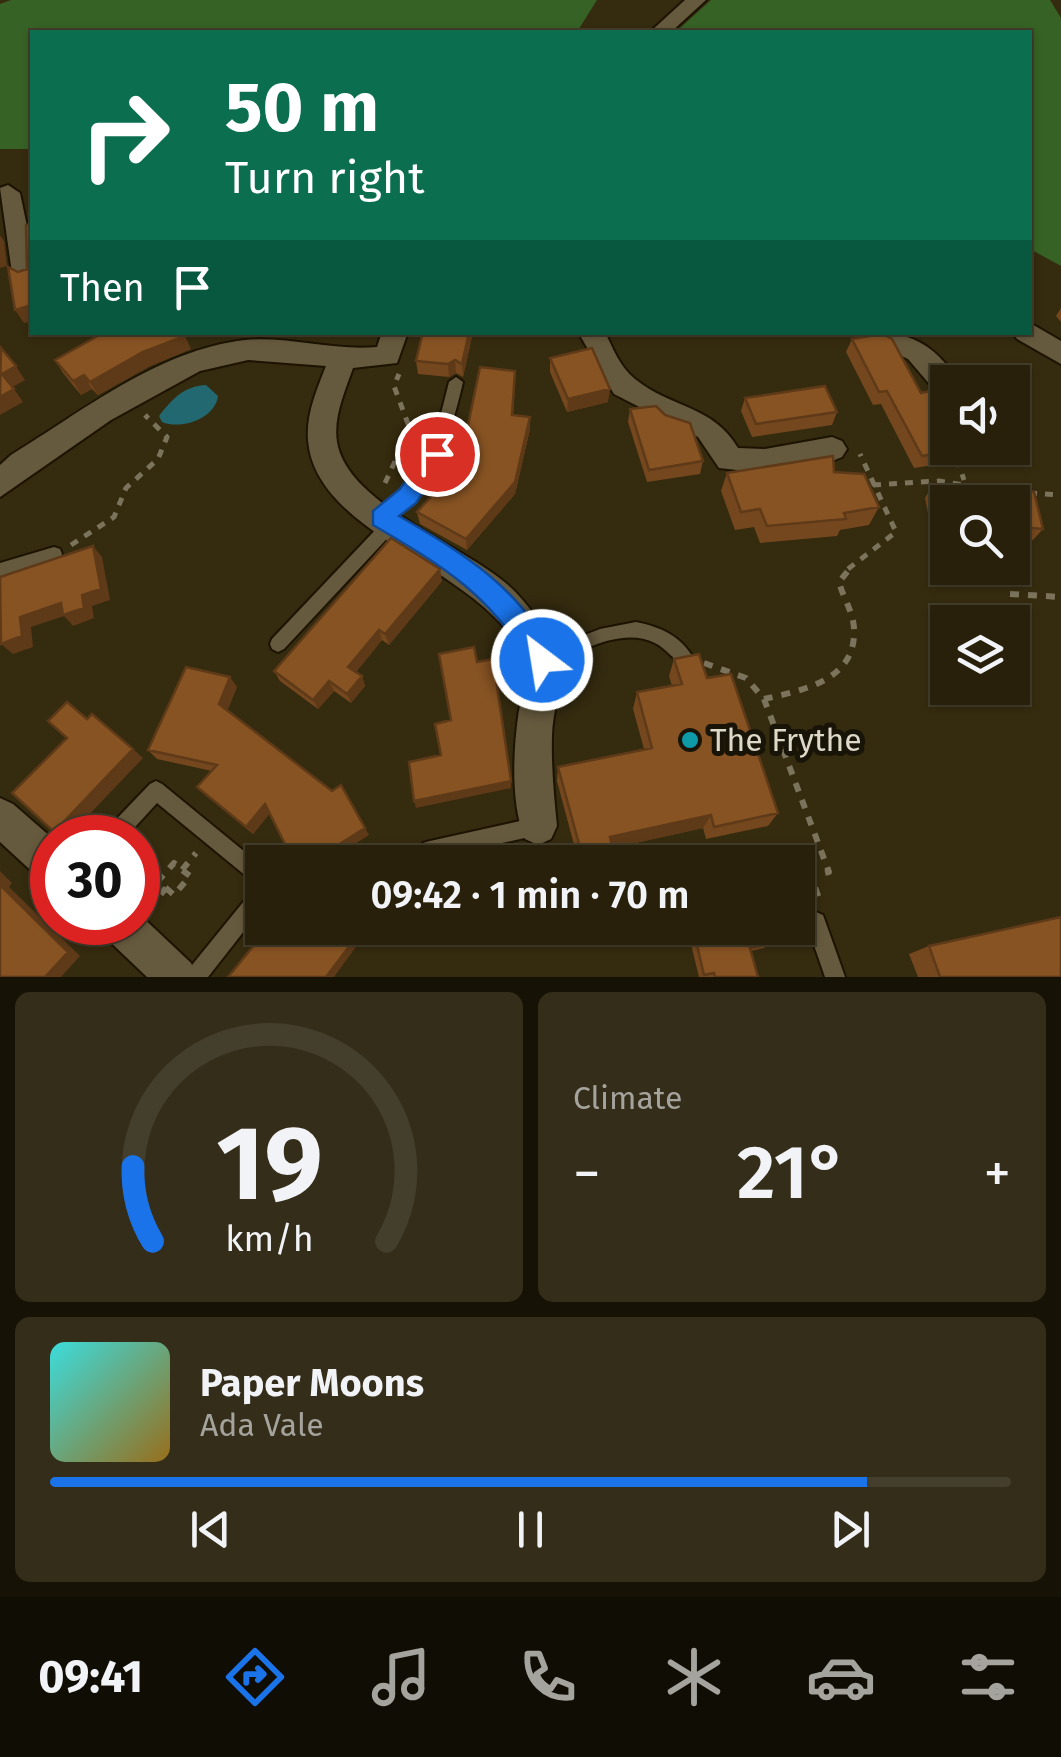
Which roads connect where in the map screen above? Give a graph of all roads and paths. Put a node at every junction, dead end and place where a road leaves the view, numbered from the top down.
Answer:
1 (696, 0) edge
2 (662, 30) edge
3 (8, 193) dead end
4 (29, 272) edge
5 (0, 280) edge
6 (594, 335) edge
7 (881, 335) edge
8 (1029, 335) edge
9 (391, 344) edge
10 (335, 348) edge
11 (1053, 357) edge
12 (1029, 365) edge
13 (930, 366) edge
14 (456, 382) dead end
15 (128, 399) junction
16 (832, 449) joint
17 (7, 466) edge
18 (874, 485) junction
19 (1061, 495) edge
20 (379, 516) junction
21 (54, 554) joint
22 (0, 570) edge
23 (1010, 594) dead end
24 (1061, 597) edge
25 (278, 644) dead end
26 (686, 659) joint
27 (542, 660) junction
28 (764, 699) junction
29 (133, 815) edge
30 (0, 817) edge
31 (538, 826) joint
32 (211, 836) junction
33 (30, 844) edge
34 (452, 845) edge
35 (245, 864) edge
36 (182, 870) junction
37 (815, 875) edge
38 (815, 887) edge
39 (166, 888) junction
40 (160, 895) edge
41 (245, 914) edge
42 (816, 922) joint
43 (143, 945) edge
44 (177, 977) edge
45 (194, 977) edge
46 (834, 977) edge

1 - 2 street
3 - 4 street
4 - 5 street
6 - 16 street
7 - 13 street
8 - 11 street
9 - 10 street
9 - 20 path
10 - 15 street
10 - 20 street
11 - 12 path
14 - 20 lane
15 - 17 street
15 - 21 path
16 - 18 path
18 - 19 path
18 - 28 path
20 - 25 lane
20 - 27 street
21 - 22 lane
23 - 24 path
26 - 27 lane
26 - 28 path
27 - 31 street
28 - 37 path
29 - 32 lane
30 - 33 street
31 - 34 lane
32 - 35 lane
32 - 36 path
36 - 39 path
36 - 39 path
38 - 42 path
39 - 40 path
41 - 45 lane
42 - 46 lane
43 - 44 street

